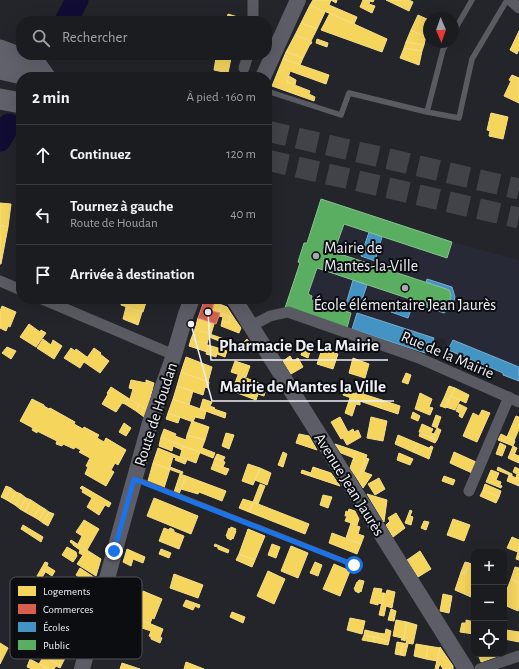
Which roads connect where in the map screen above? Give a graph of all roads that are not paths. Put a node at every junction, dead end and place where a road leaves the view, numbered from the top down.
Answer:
1 (253, 0) edge
2 (298, 0) edge
3 (472, 0) edge
4 (508, 0) edge
5 (519, 8) edge
6 (253, 16) edge
7 (459, 23) edge
8 (444, 48) edge
9 (0, 50) edge
10 (16, 56) edge
11 (272, 57) edge
12 (26, 60) edge
13 (246, 60) edge
14 (271, 60) edge
15 (244, 68) dead end
16 (0, 69) edge
17 (41, 72) edge
18 (265, 72) edge
19 (16, 73) edge
20 (272, 93) edge
21 (0, 98) edge
22 (16, 102) edge
23 (427, 112) junction
24 (0, 281) edge
25 (16, 288) edge
26 (54, 304) edge
27 (190, 304) edge
28 (237, 304) edge
29 (251, 326) junction
30 (174, 354) junction
31 (514, 400) edge
32 (134, 479) junction
33 (469, 491) dead end
34 (354, 565) dead end
35 (107, 577) edge
36 (519, 656) edge
37 (85, 659) edge
38 (82, 669) edge
39 (466, 669) edge
40 (480, 669) edge

1 - 6 street
2 - 11 main road
3 - 7 lane
4 - 5 street
4 - 23 lane
8 - 23 lane
9 - 10 highway
12 - 17 highway
13 - 15 street
14 - 18 main road
16 - 19 highway
20 - 23 lane
21 - 22 highway
24 - 25 street
26 - 30 street
27 - 30 main road, Route de Houdan
28 - 29 main road, Avenue Jean Jaurès
29 - 31 street, Rue de la Mairie
29 - 39 main road, Avenue Jean Jaurès
30 - 32 main road, Route de Houdan
31 - 33 street
32 - 34 lane
32 - 35 main road, Route de Houdan
36 - 40 street
37 - 38 main road, Route de Houdan

